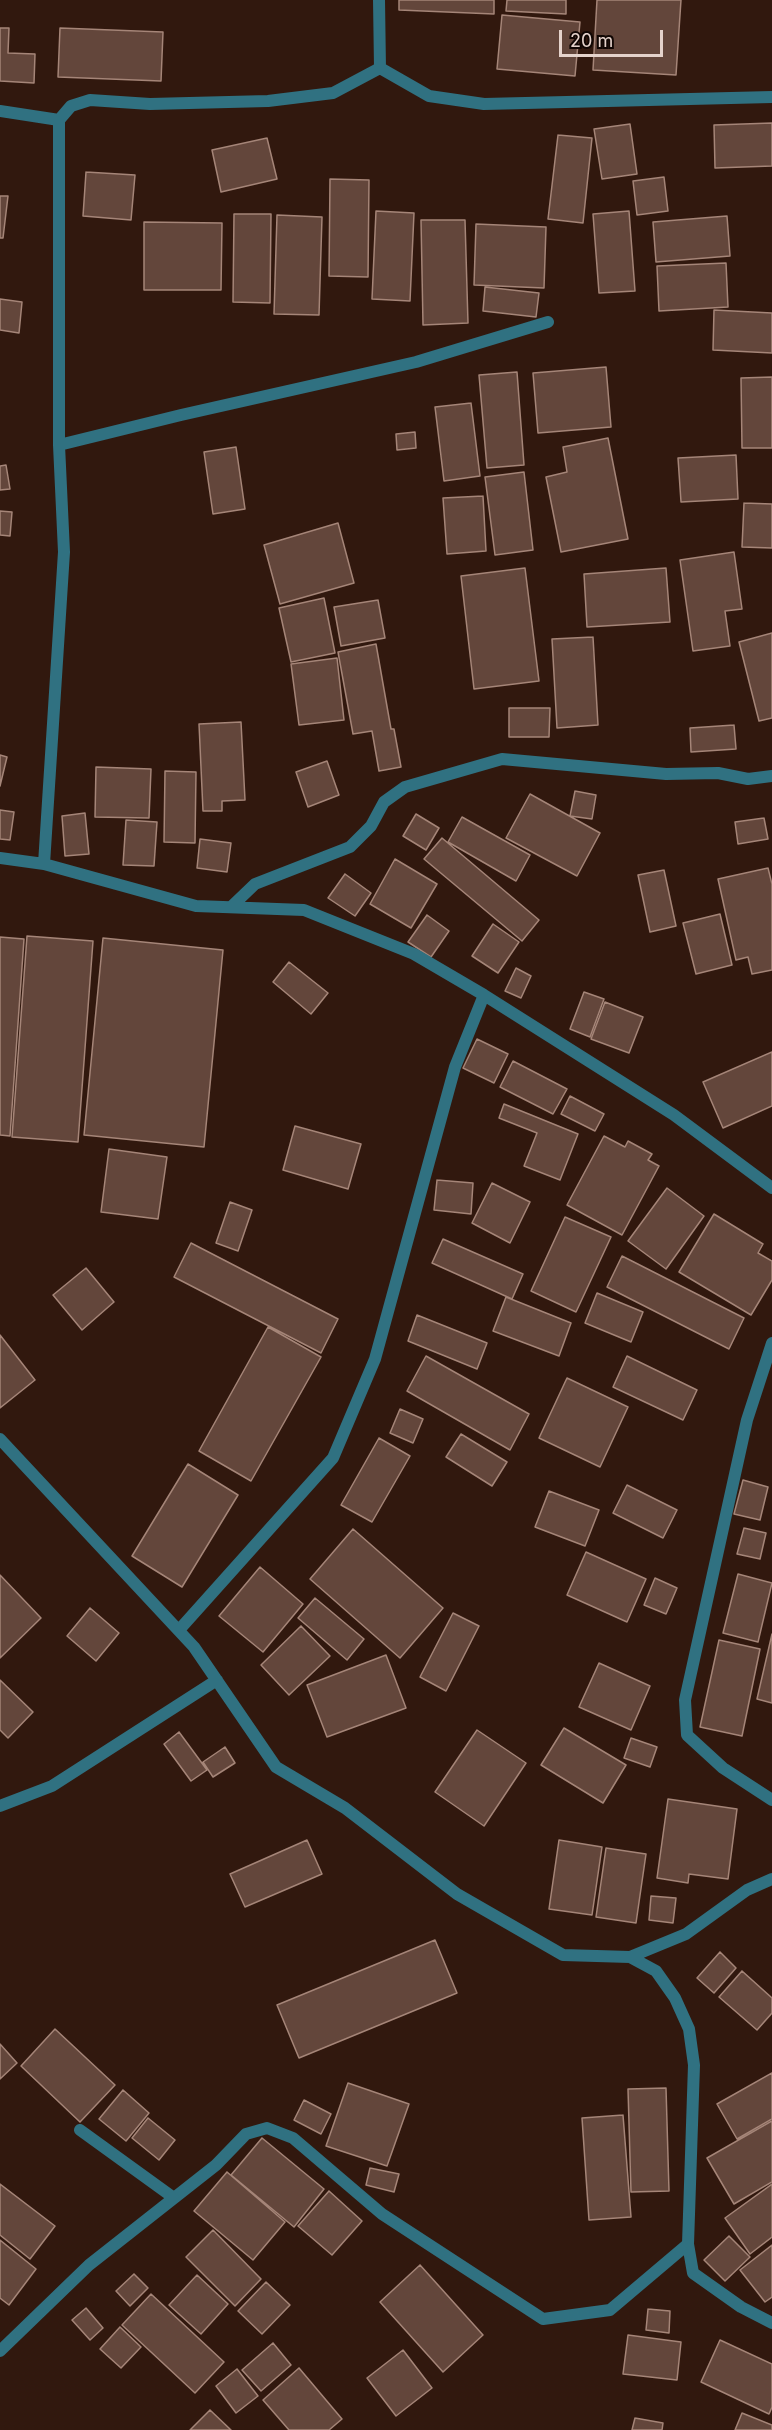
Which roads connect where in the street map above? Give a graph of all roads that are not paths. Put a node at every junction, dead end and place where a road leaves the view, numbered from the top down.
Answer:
1 (379, 0) edge
2 (380, 68) junction
3 (772, 97) edge
4 (0, 111) edge
5 (59, 120) junction
6 (548, 322) dead end
7 (59, 445) junction
8 (772, 776) edge
9 (0, 858) edge
10 (44, 864) junction
11 (231, 907) junction
12 (484, 995) junction
13 (772, 1188) edge
14 (772, 1343) edge
15 (0, 1439) edge
16 (179, 1630) junction
17 (217, 1680) junction
18 (772, 1800) edge
19 (0, 1806) edge
20 (772, 1879) edge
21 (630, 1957) junction
22 (80, 2130) dead end
23 (174, 2198) junction
24 (688, 2244) junction
25 (772, 2323) edge
26 (0, 2351) edge

1 - 2 street
2 - 3 street
2 - 5 street
4 - 5 street
5 - 7 street
6 - 7 street
7 - 10 street
8 - 11 street
9 - 10 street
10 - 11 street
11 - 12 street
12 - 13 street
12 - 16 street
14 - 18 street
15 - 16 street
16 - 17 street
17 - 19 street
17 - 21 street
20 - 21 street
21 - 24 street
22 - 23 street
23 - 24 street
23 - 26 street
24 - 25 street

